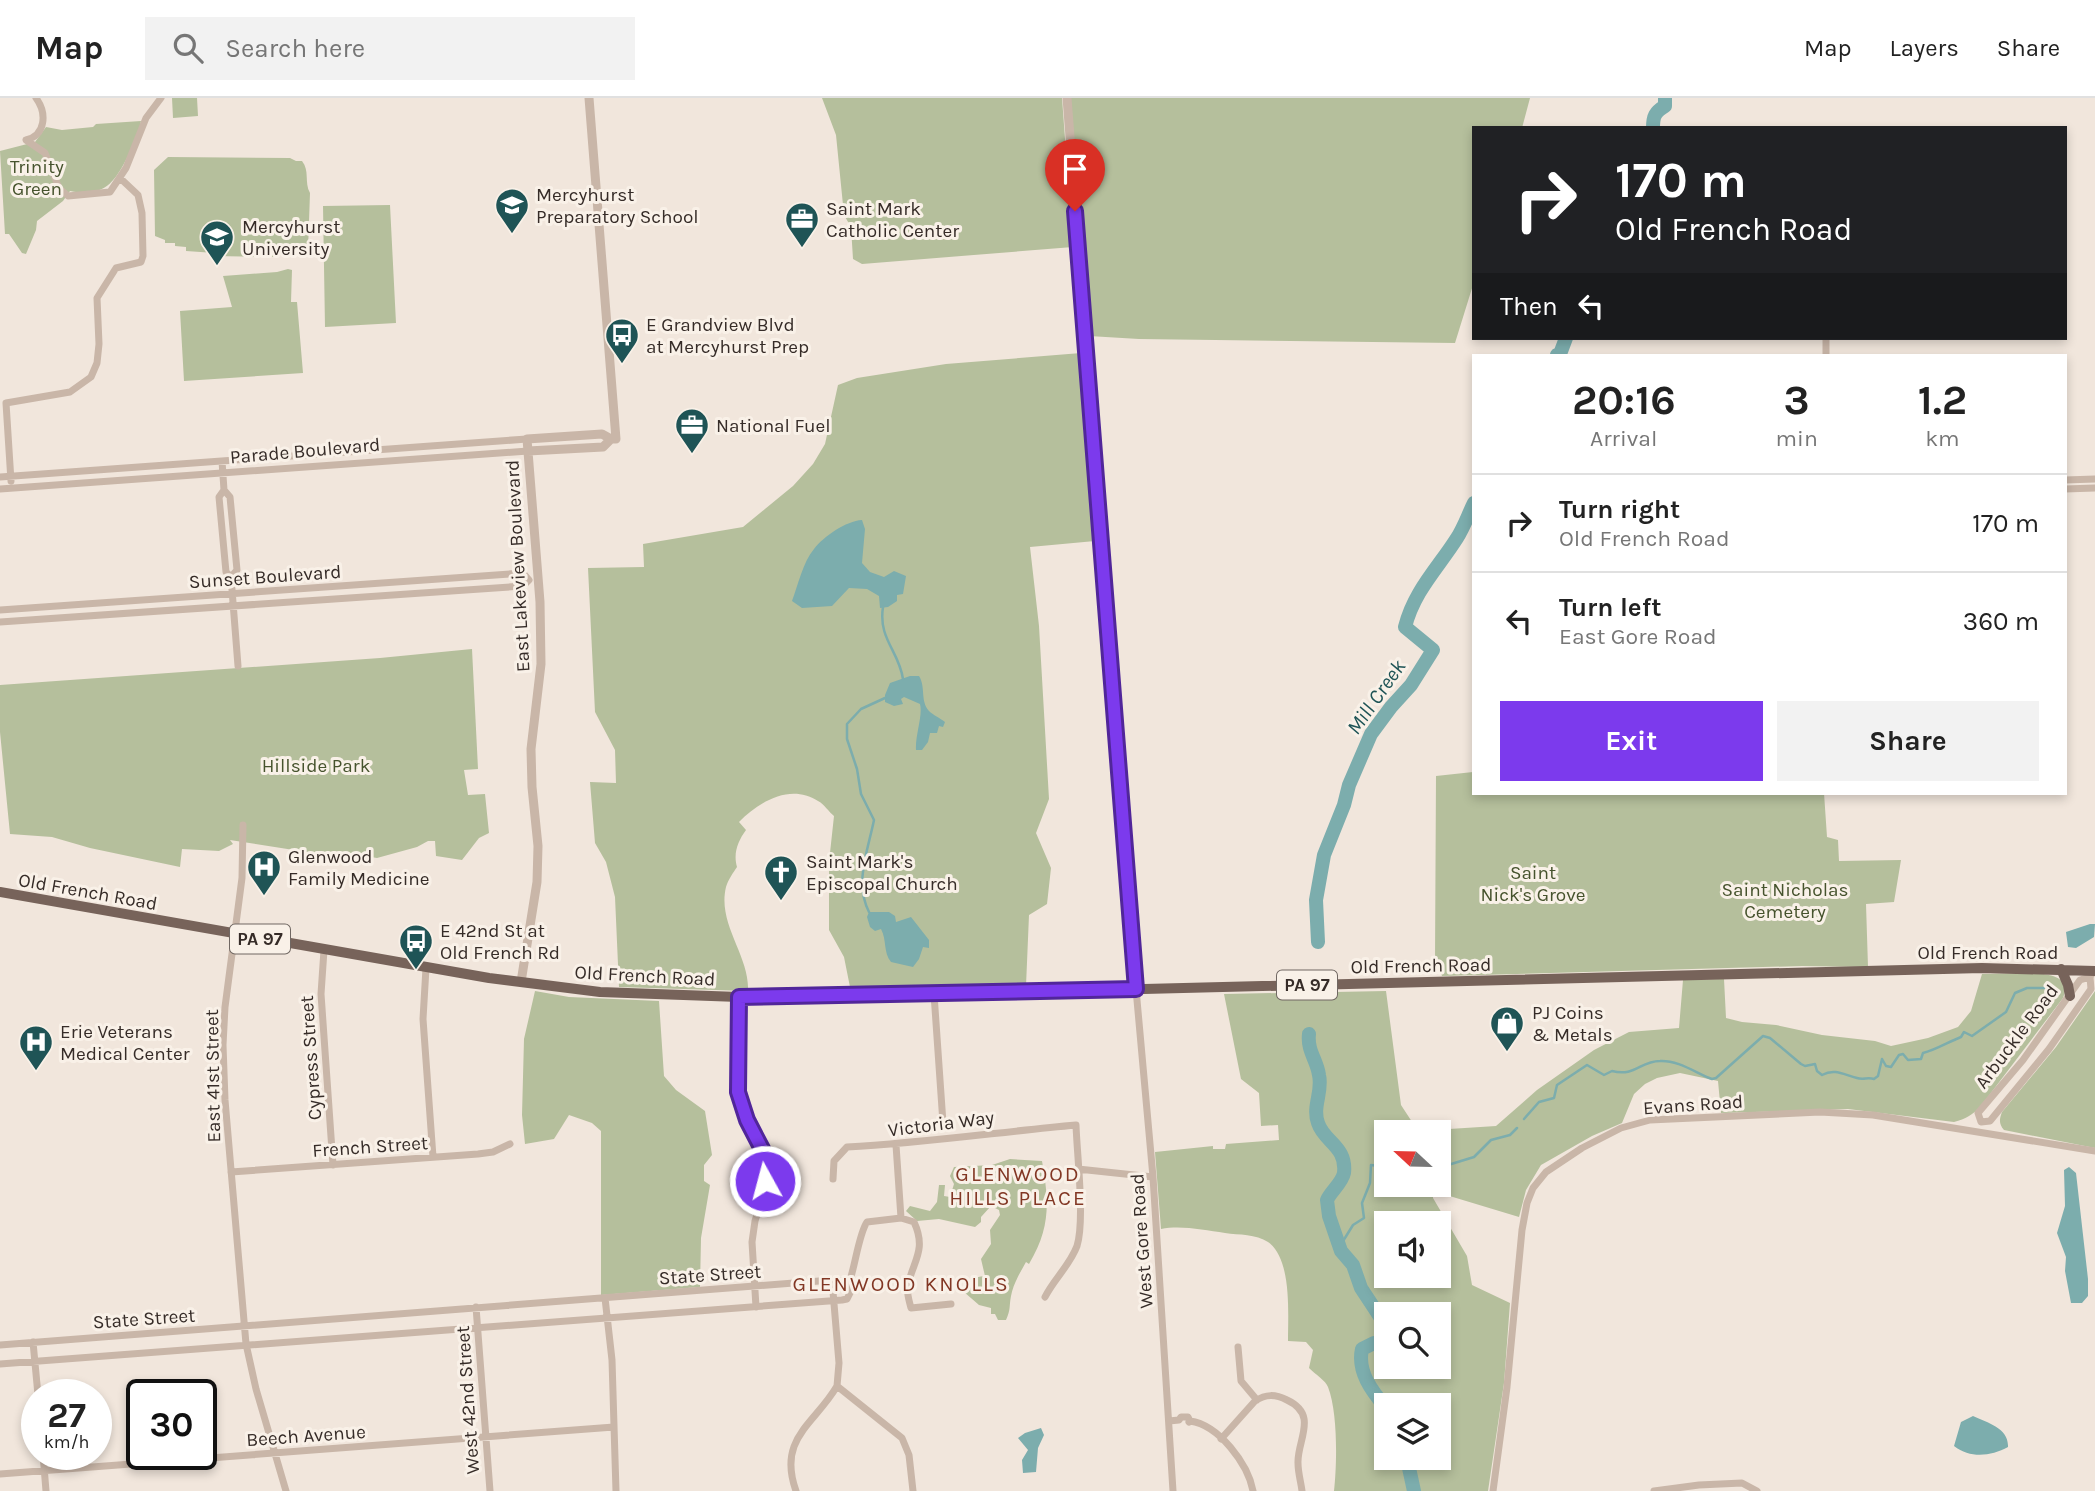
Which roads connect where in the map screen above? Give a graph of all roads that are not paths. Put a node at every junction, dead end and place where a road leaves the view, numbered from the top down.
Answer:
1 (36, 98) edge
2 (161, 98) edge
3 (589, 98) edge
4 (1067, 98) edge
5 (120, 178) junction
6 (527, 439) junction
7 (613, 439) junction
8 (528, 451) junction
9 (222, 461) junction
10 (223, 474) junction
11 (0, 477) edge
12 (11, 477) junction
13 (2095, 479) edge
14 (2067, 480) edge
15 (12, 488) junction
16 (2095, 488) edge
17 (0, 489) edge
18 (2067, 489) edge
19 (534, 580) junction
20 (232, 594) junction
21 (232, 606) junction
22 (0, 610) edge
23 (0, 622) edge
24 (239, 666) dead end
25 (243, 825) dead end
26 (0, 892) edge
27 (236, 934) junction
28 (324, 950) junction
29 (426, 968) junction
30 (2061, 969) junction
31 (2094, 972) edge
32 (521, 982) junction
33 (1136, 989) junction
34 (934, 994) junction
35 (2070, 996) junction
36 (739, 997) junction
37 (1982, 1122) junction
38 (943, 1123) dead end
39 (1975, 1130) junction
40 (510, 1144) dead end
41 (896, 1145) junction
42 (2095, 1151) edge
43 (433, 1157) junction
44 (333, 1165) junction
45 (1078, 1169) junction
46 (231, 1172) junction
47 (1153, 1177) junction
48 (833, 1179) dead end
49 (901, 1218) junction
50 (832, 1280) junction
51 (849, 1283) junction
52 (755, 1286) junction
53 (1045, 1297) dead end
54 (605, 1298) junction
55 (833, 1301) junction
56 (951, 1304) dead end
57 (476, 1307) junction
58 (756, 1307) junction
59 (606, 1319) junction
60 (244, 1326) junction
61 (477, 1327) junction
62 (33, 1342) junction
63 (246, 1344) junction
64 (0, 1345) edge
65 (1238, 1347) dead end
66 (35, 1361) junction
67 (0, 1364) edge
68 (37, 1379) edge
69 (837, 1386) junction
70 (1257, 1400) junction
71 (1169, 1421) junction
72 (614, 1427) junction
73 (486, 1438) junction
74 (1221, 1439) junction
75 (275, 1453) junction
76 (45, 1471) junction
77 (0, 1474) edge
78 (46, 1491) edge
79 (286, 1491) edge
80 (490, 1491) edge
81 (616, 1491) edge
82 (796, 1491) edge
83 (913, 1491) edge
84 (1173, 1491) edge
85 (1254, 1491) edge
86 (1302, 1491) edge
87 (1493, 1491) edge
88 (1654, 1491) edge
89 (1757, 1491) edge

1 - 5 street
2 - 5 street
3 - 7 street
4 - 33 street
5 - 12 street
6 - 7 street, Parade Boulevard
6 - 8 street, East Lakeview Boulevard
6 - 9 street, Parade Boulevard
7 - 8 street, Parade Boulevard
8 - 10 street, Parade Boulevard
8 - 19 street, East Lakeview Boulevard
9 - 10 street
9 - 12 street, Parade Boulevard
10 - 15 street, Parade Boulevard
10 - 20 street
11 - 12 street, Parade Boulevard
12 - 15 street
13 - 14 street
15 - 17 street, Parade Boulevard
16 - 18 street
19 - 20 street, Sunset Boulevard
19 - 21 street, Sunset Boulevard
19 - 32 street, East Lakeview Boulevard
20 - 21 street
20 - 22 street, Sunset Boulevard
21 - 23 street, Sunset Boulevard
21 - 24 street
25 - 27 street, East 41st Street
26 - 27 main road, Old French Road / PA 97
27 - 28 main road, Old French Road / PA 97
27 - 46 street, East 41st Street
28 - 29 main road, Old French Road / PA 97
28 - 44 street, Cypress Street
29 - 32 main road, Old French Road / PA 97
29 - 43 street
30 - 31 main road, Old French Road / PA 97
30 - 33 main road, Old French Road / PA 97
30 - 35 main road
31 - 35 street, Arbuckle Road
31 - 37 street, Arbuckle Road
32 - 36 main road, Old French Road / PA 97
33 - 34 main road, Old French Road / PA 97
33 - 47 street, West Gore Road
34 - 36 main road, Old French Road / PA 97
34 - 38 street
35 - 37 street, Arbuckle Road
36 - 52 street
37 - 39 street, Arbuckle Road
39 - 42 street, Evans Road
39 - 87 street, Evans Road
40 - 43 street, French Street
41 - 45 street, Victoria Way
41 - 48 street, Victoria Way
41 - 49 street
43 - 44 street, French Street
44 - 46 street, French Street
45 - 47 street
45 - 53 street
46 - 60 street, East 41st Street
47 - 71 street, West Gore Road
49 - 51 street
49 - 56 street
50 - 51 street, State Street
50 - 52 street, State Street
50 - 55 street
51 - 55 street
52 - 54 street, State Street
52 - 58 street
54 - 57 street, State Street
54 - 59 street
55 - 58 street, State Street
55 - 69 street
57 - 60 street, State Street
57 - 61 street, West 42nd Street
58 - 59 street, State Street
59 - 61 street, State Street
59 - 72 street
60 - 62 street, State Street
60 - 63 street, East 41st Street
61 - 63 street, State Street
61 - 73 street, West 42nd Street
62 - 64 street, State Street
62 - 66 street
63 - 66 street, State Street
63 - 75 street, East 41st Street
65 - 70 street
66 - 67 street, State Street
66 - 68 street
69 - 82 street
69 - 83 street
70 - 74 street
70 - 86 street
71 - 74 street
71 - 84 street, West Gore Road
72 - 73 street, Beech Avenue
72 - 81 street
73 - 75 street, Beech Avenue
73 - 80 street, West 42nd Street
74 - 85 street
75 - 76 street, Beech Avenue
75 - 79 street, East 41st Street
76 - 77 street, Beech Avenue
76 - 78 street
88 - 89 street

